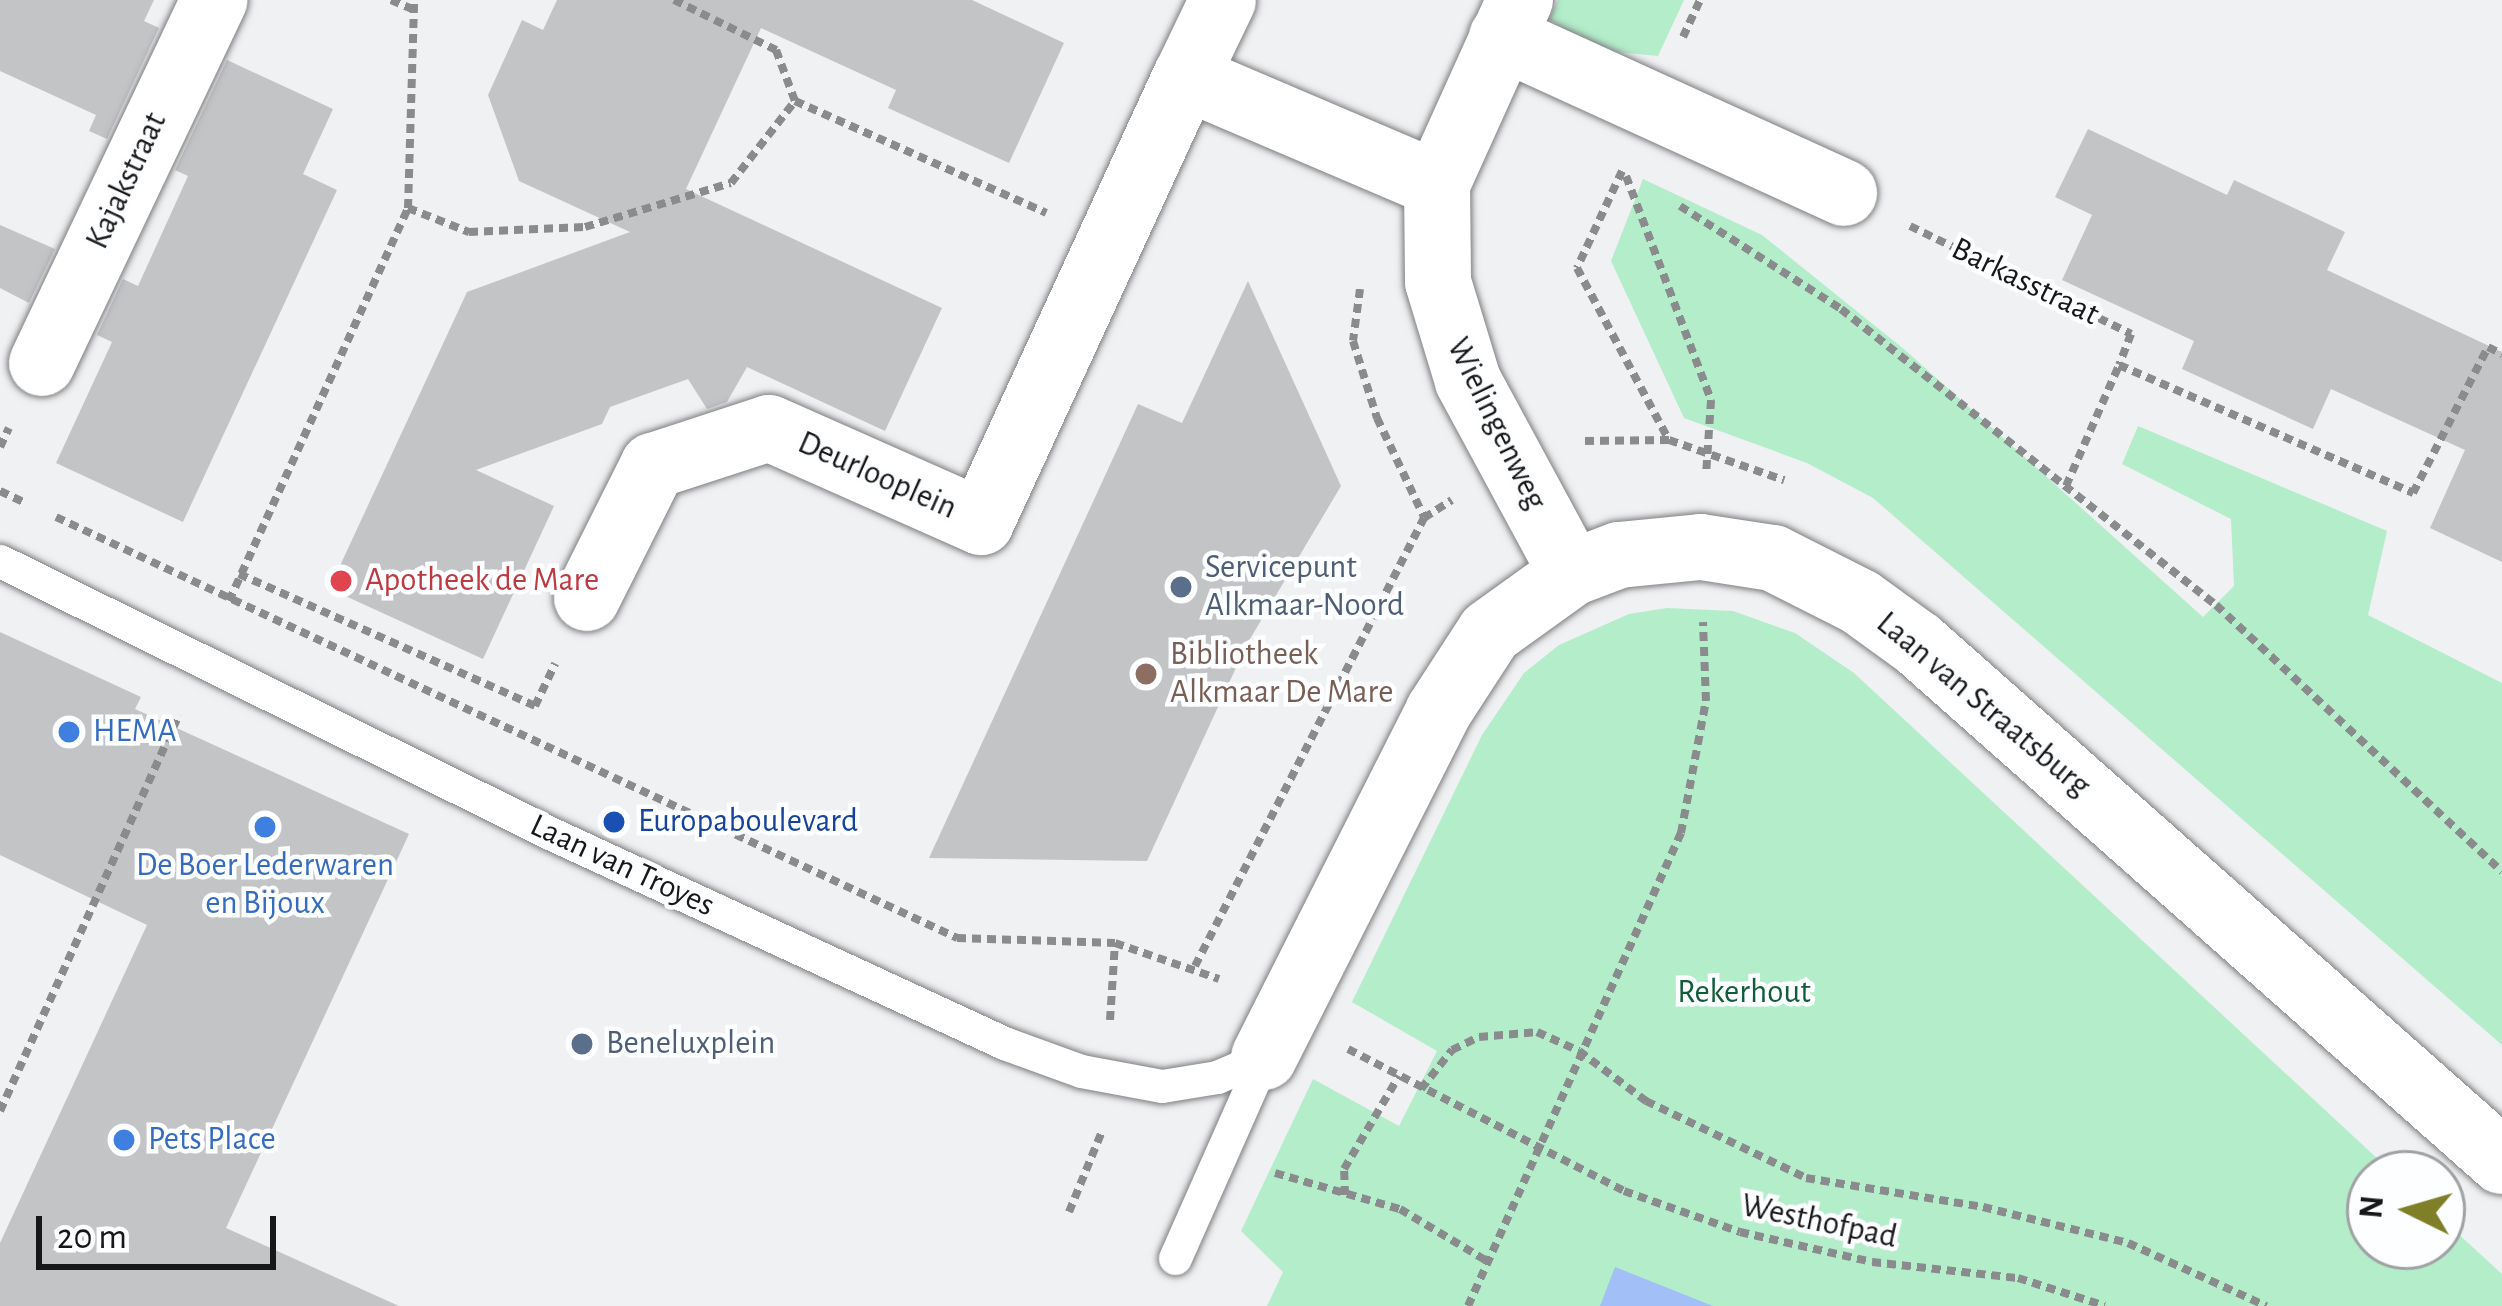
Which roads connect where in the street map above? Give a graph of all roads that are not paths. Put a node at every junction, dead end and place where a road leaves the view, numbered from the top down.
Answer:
1 (214, 0) edge
2 (1223, 0) edge
3 (1511, 18) edge
4 (1186, 77) junction
5 (1437, 184) junction
6 (1844, 194) road end
7 (42, 363) dead end
8 (0, 561) edge
9 (1571, 573) junction
10 (587, 598) road end
11 (1274, 1036) junction
12 (2502, 1161) edge
13 (1175, 1258) dead end

1 - 7 street, Kajakstraat
2 - 4 street, Deurlooplein
3 - 5 street, Wielingenweg
3 - 6 street
4 - 5 street
4 - 10 street, Deurlooplein
5 - 9 street, Wielingenweg
8 - 11 lane, Laan van Troyes
9 - 11 street, Laan van Straatsburg
9 - 12 street, Laan van Straatsburg
11 - 13 lane, Laan van Straatsburg

